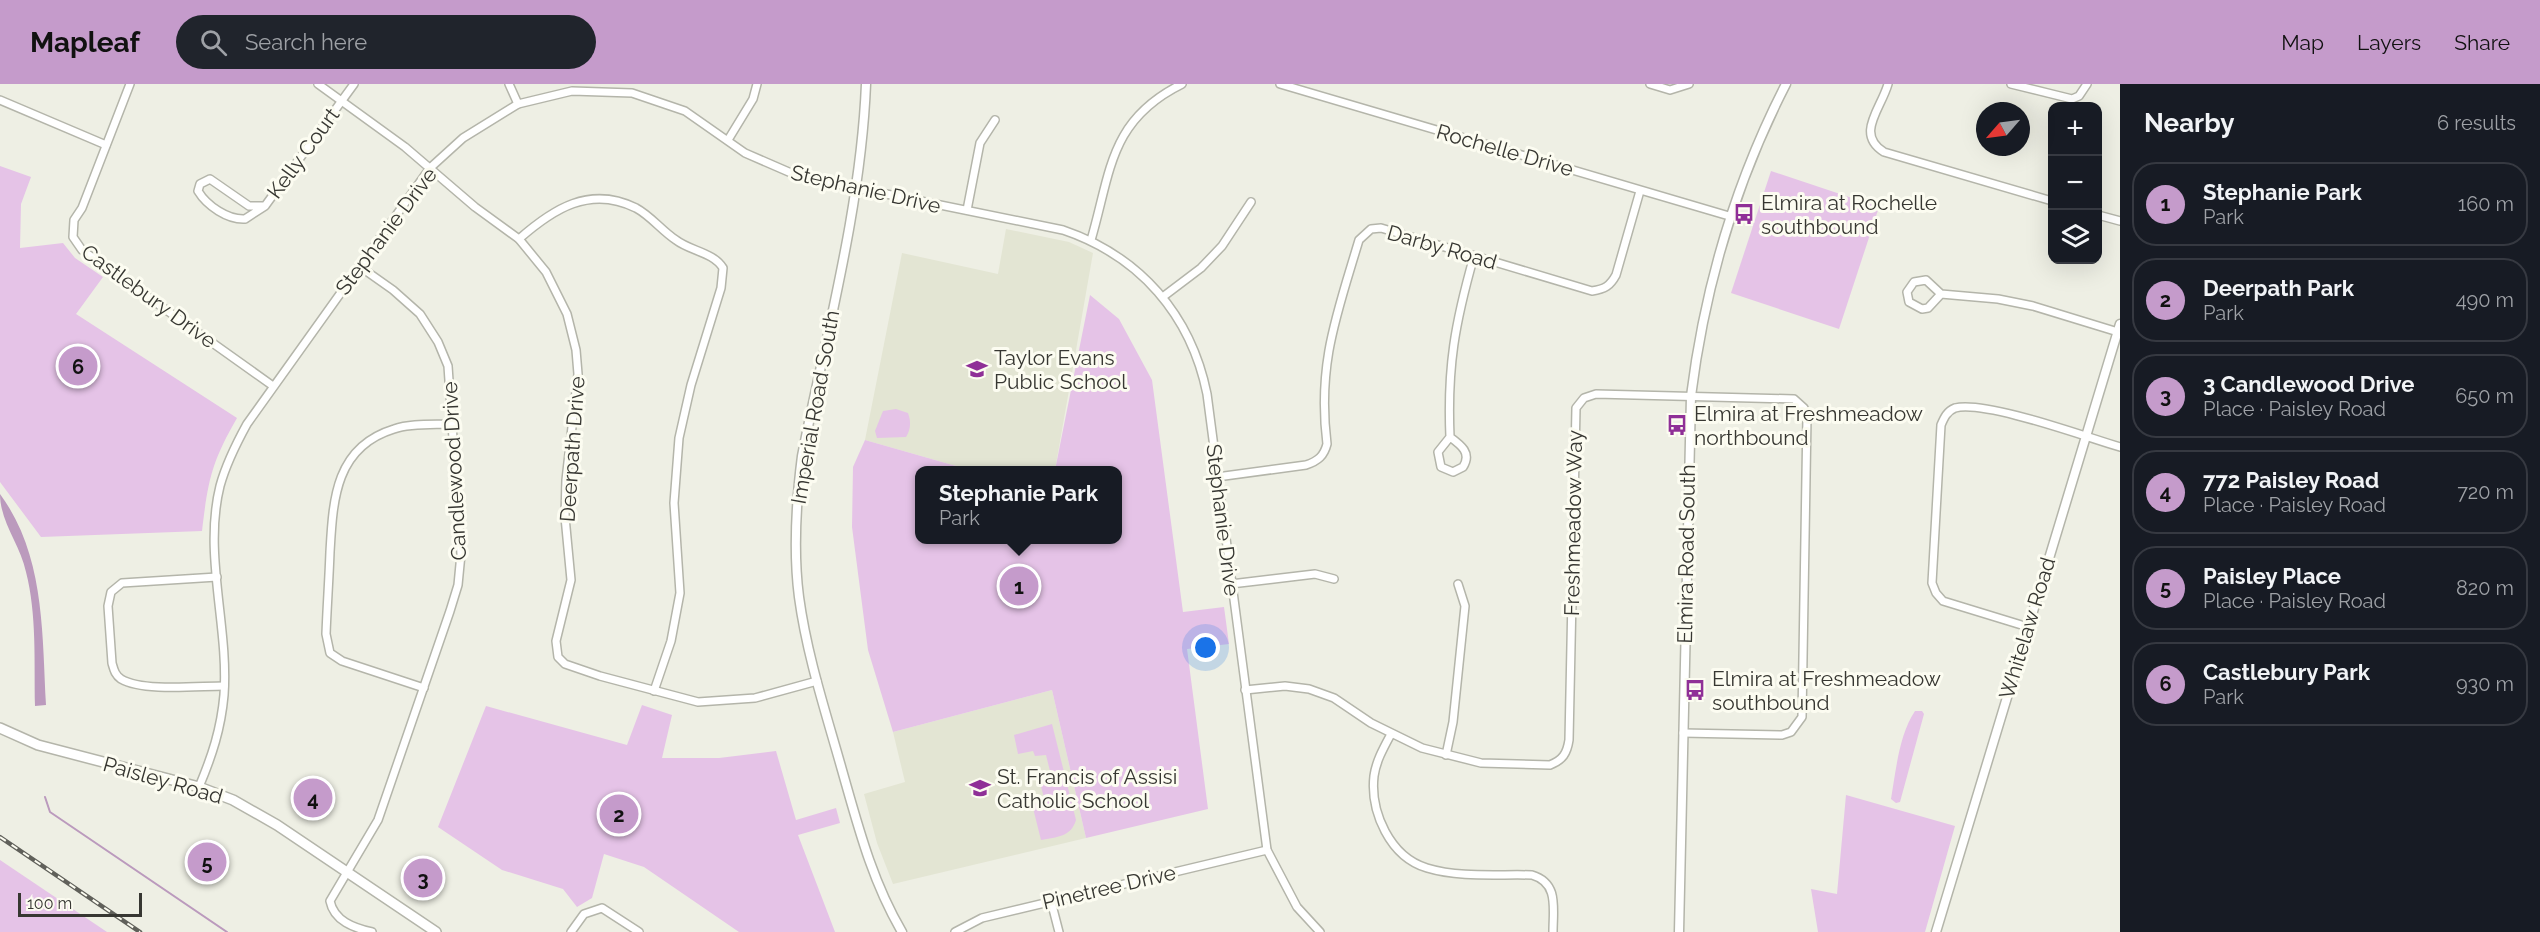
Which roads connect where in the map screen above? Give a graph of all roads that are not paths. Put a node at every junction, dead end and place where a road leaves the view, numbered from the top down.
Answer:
1 (130, 84) edge
2 (318, 84) edge
3 (354, 84) edge
4 (509, 84) edge
5 (634, 84) edge
6 (757, 84) edge
7 (866, 84) edge
8 (1182, 84) edge
9 (1280, 84) edge
10 (1650, 84) edge
11 (1689, 84) edge
12 (1786, 84) edge
13 (1888, 84) edge
14 (2011, 84) edge
15 (2087, 84) edge
16 (633, 93) junction
17 (0, 100) edge
18 (341, 100) junction
19 (518, 104) junction
20 (995, 120) dead end
21 (728, 140) junction
22 (106, 145) junction
23 (430, 168) junction
24 (854, 189) junction
25 (1640, 190) junction
26 (2048, 200) edge
27 (1251, 202) dead end
28 (264, 206) junction
29 (967, 210) junction
30 (1729, 216) junction
31 (2102, 216) edge
32 (2120, 221) edge
33 (519, 239) junction
34 (1091, 240) junction
35 (1473, 256) junction
36 (359, 266) junction
37 (1941, 294) junction
38 (1164, 296) junction
39 (2119, 328) edge
40 (273, 386) junction
41 (1691, 396) junction
42 (453, 424) junction
43 (1450, 437) junction
44 (2086, 437) junction
45 (2120, 447) edge
46 (1217, 477) junction
47 (218, 577) junction
48 (1334, 579) dead end
49 (1231, 584) junction
50 (1458, 584) dead end
51 (2028, 627) junction
52 (817, 681) junction
53 (224, 686) junction
54 (424, 688) junction
55 (1245, 690) junction
56 (654, 692) junction
57 (0, 728) edge
58 (1683, 733) junction
59 (1391, 734) junction
60 (1446, 755) junction
61 (199, 787) junction
62 (1267, 850) junction
63 (346, 872) junction
64 (1052, 901) junction
65 (1315, 931) edge
66 (372, 932) edge
67 (436, 932) edge
68 (571, 932) edge
69 (639, 932) edge
70 (902, 932) edge
71 (954, 932) edge
72 (1059, 932) edge
73 (1553, 932) edge
74 (1678, 932) edge
75 (1936, 932) edge

1 - 22 street, Castlebury Drive
2 - 18 street, Deerpath Drive
3 - 18 street, Kelly Court
4 - 19 street
5 - 16 street
6 - 21 street
7 - 24 street, Imperial Road South
8 - 34 street
9 - 25 street, Rochelle Drive
10 - 11 street
12 - 30 street, Elmira Road South
13 - 26 street
14 - 15 street
16 - 19 street, Stephanie Drive
16 - 21 street, Stephanie Drive
17 - 22 street
18 - 23 street, Deerpath Drive
18 - 28 street, Kelly Court
19 - 23 street, Stephanie Drive
20 - 29 street
21 - 24 street, Stephanie Drive
22 - 40 street, Castlebury Drive
23 - 33 street, Deerpath Drive
23 - 36 street, Stephanie Drive
24 - 29 street, Stephanie Drive
24 - 52 street, Imperial Road South
25 - 30 street, Rochelle Drive
25 - 35 street, Darby Road
27 - 38 street
28 - 28 street, Kelly Court
29 - 34 street, Stephanie Drive
30 - 41 street, Elmira Road South
31 - 32 street
33 - 56 street, Deerpath Drive
33 - 56 street
34 - 38 street, Stephanie Drive
35 - 43 street
35 - 46 street, Darby Road
36 - 40 street, Stephanie Drive
36 - 42 street, Candlewood Drive
37 - 37 street
37 - 39 street
38 - 46 street, Stephanie Drive
39 - 44 street, Whitelaw Road
40 - 47 street, Stephanie Drive
41 - 58 street, Elmira Road South
41 - 58 street, Freshmeadow Way
41 - 60 street, Freshmeadow Way
42 - 54 street, Candlewood Drive
42 - 54 street
43 - 43 street
44 - 45 street
44 - 51 street, Whitelaw Road
44 - 51 street
46 - 49 street, Stephanie Drive
47 - 53 street, Stephanie Drive
47 - 53 street
48 - 49 street
49 - 55 street, Stephanie Drive
50 - 60 street
51 - 75 street, Whitelaw Road
52 - 56 street, Deerpath Drive
52 - 70 street, Imperial Road South
53 - 61 street, Stephanie Drive
54 - 63 street, Candlewood Drive
55 - 59 street, Freshmeadow Way
55 - 62 street, Stephanie Drive
57 - 61 main road, Paisley Road
58 - 74 street, Elmira Road South
59 - 60 street, Freshmeadow Way
59 - 73 street
61 - 63 main road, Paisley Road
62 - 64 street, Pinetree Drive
62 - 65 street, Stephanie Drive
63 - 66 street, Candlewood Drive
63 - 67 main road, Paisley Road
64 - 71 street, Pinetree Drive
64 - 72 street
68 - 69 street

